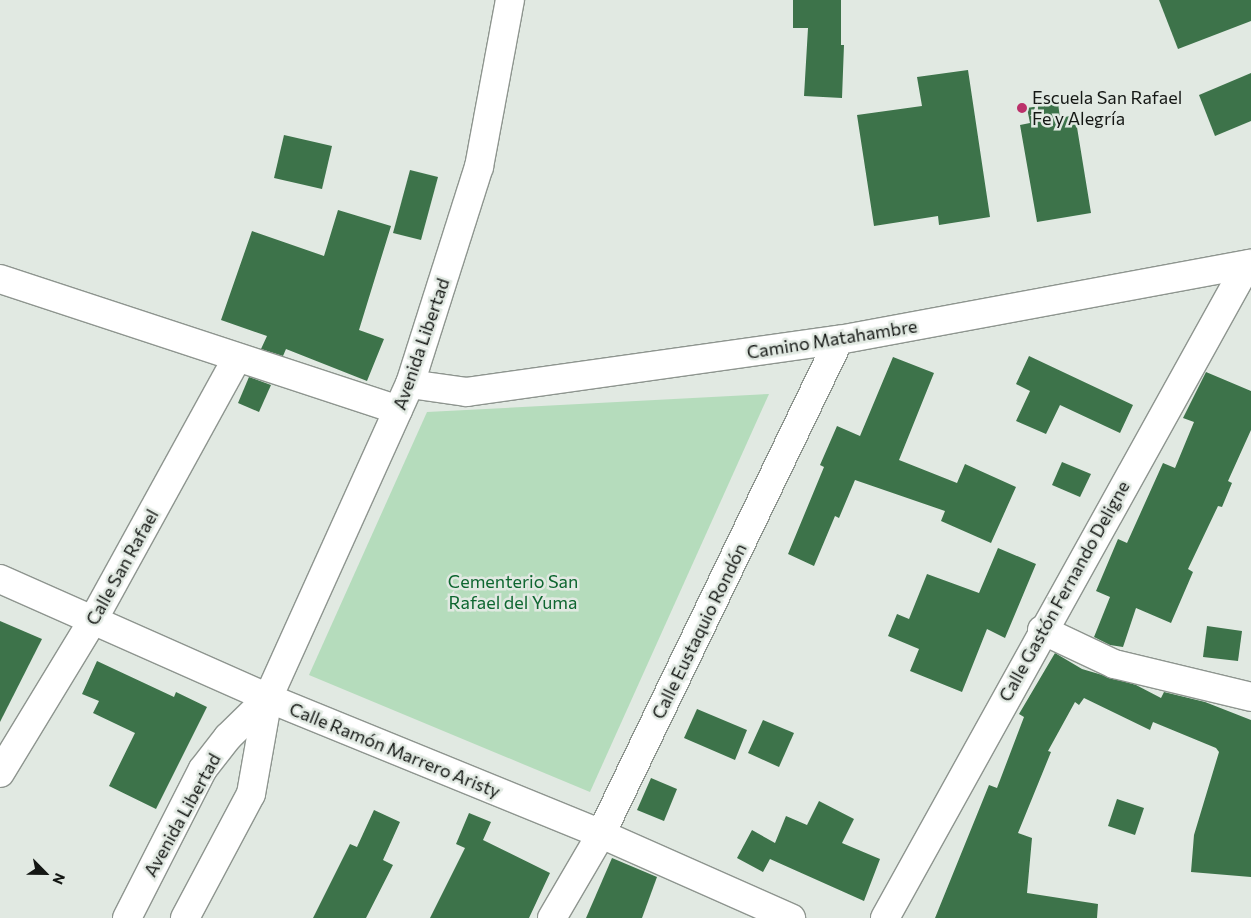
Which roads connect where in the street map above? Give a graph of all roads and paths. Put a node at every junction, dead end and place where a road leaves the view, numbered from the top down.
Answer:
1 (510, 0) edge
2 (1249, 264) edge
3 (0, 280) edge
4 (839, 340) junction
5 (237, 358) junction
6 (410, 384) junction
7 (398, 410) junction
8 (0, 579) edge
9 (93, 620) junction
10 (1042, 630) junction
11 (268, 698) junction
12 (1251, 698) edge
13 (0, 773) edge
14 (601, 834) junction
15 (127, 918) edge
16 (185, 918) edge
17 (552, 918) edge
18 (792, 918) edge
19 (885, 918) edge

1 - 6 street, Avenida Libertad
2 - 4 street, Camino Matahambre
2 - 10 street, Calle Gastón Fernando Deligne
3 - 5 street
4 - 6 street, Camino Matahambre
4 - 14 street, Calle Eustaquio Rondón
5 - 7 street
5 - 9 street, Calle San Rafael
6 - 7 street, Avenida Libertad
7 - 11 street, Avenida Libertad
8 - 9 street, Calle Ramón Marrero Aristy
9 - 11 street, Calle Ramón Marrero Aristy
9 - 13 street, Calle San Rafael
10 - 12 street
10 - 19 street, Calle Gastón Fernando Deligne
11 - 14 street, Calle Ramón Marrero Aristy
11 - 15 street, Avenida Libertad
11 - 16 street, Avenida Libertad
14 - 17 street, Calle Eustaquio Rondón
14 - 18 street, Calle Ramón Marrero Aristy

